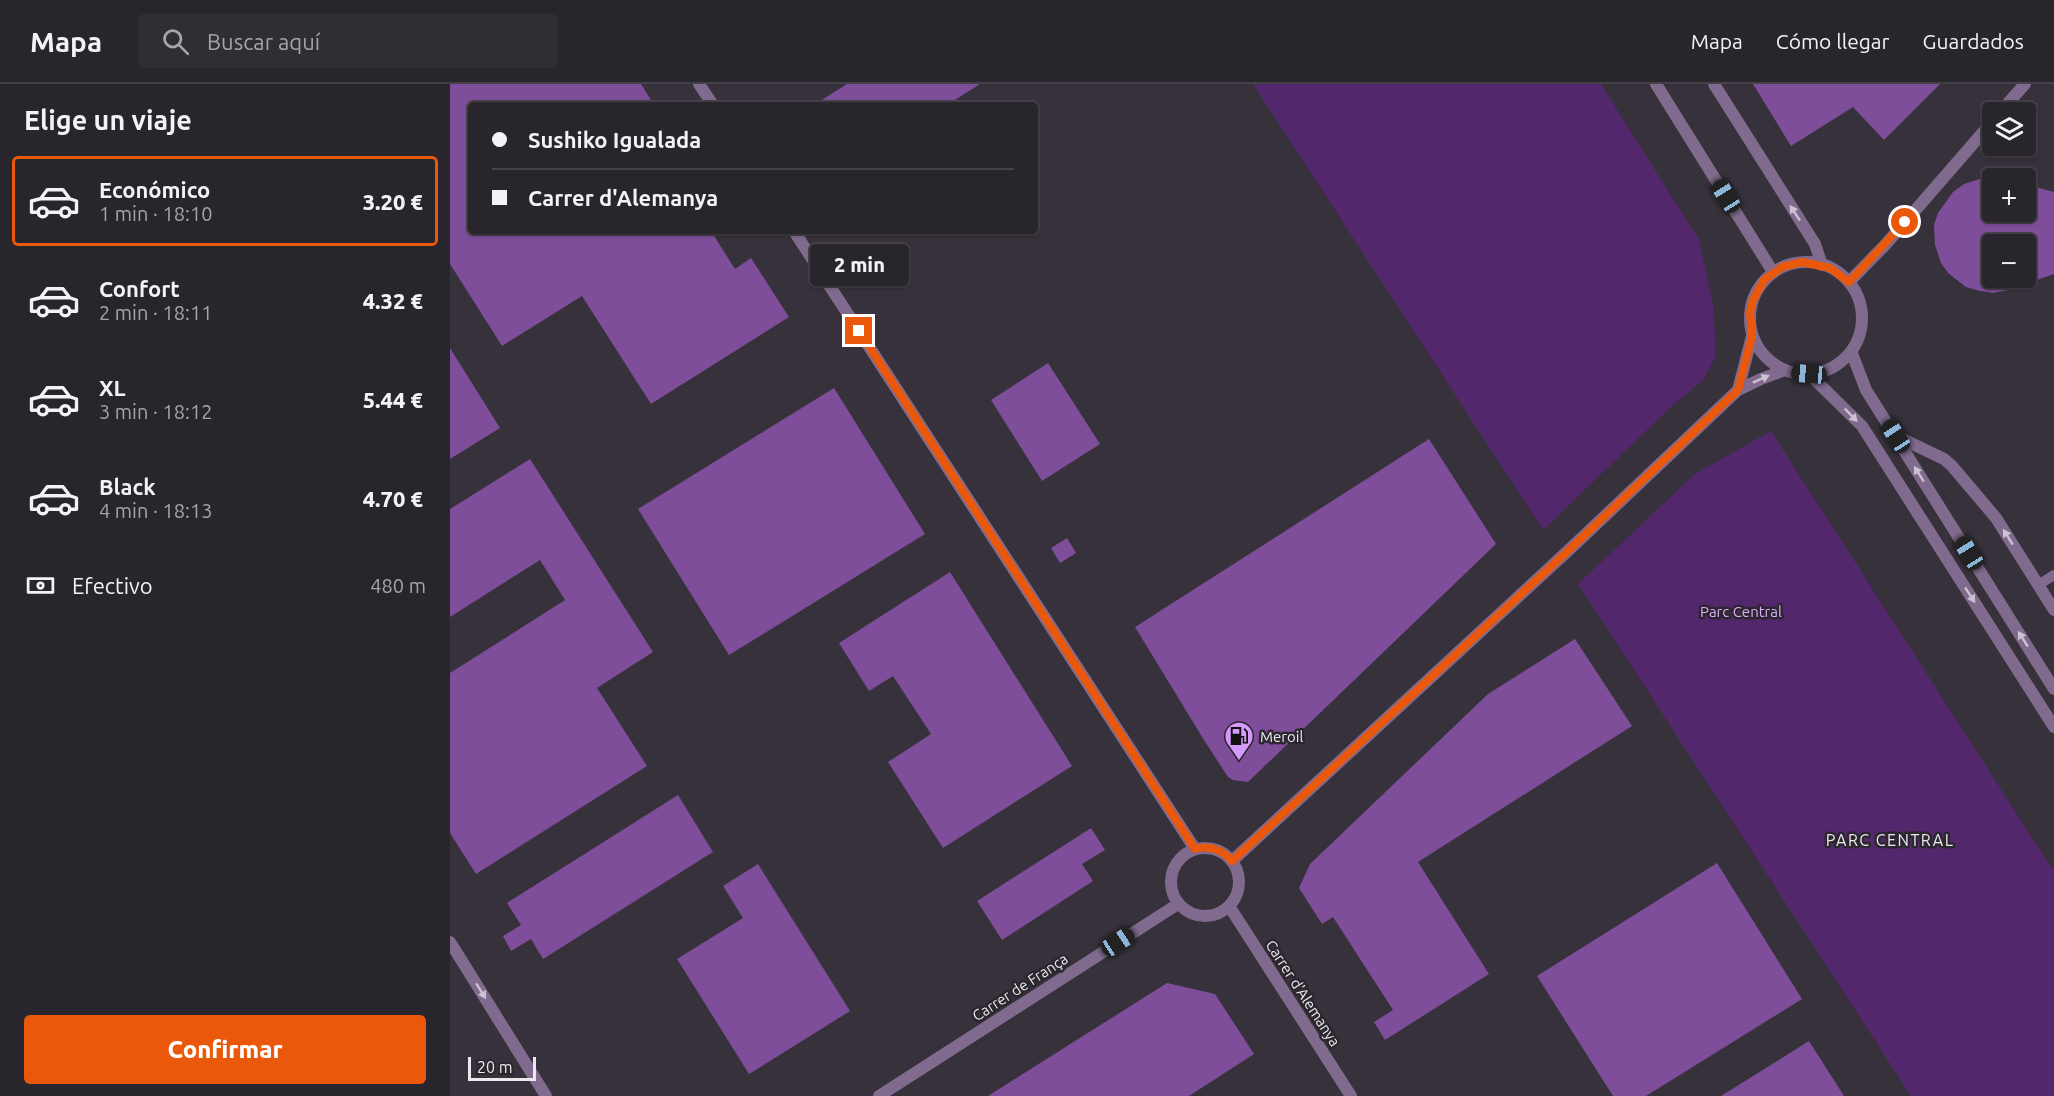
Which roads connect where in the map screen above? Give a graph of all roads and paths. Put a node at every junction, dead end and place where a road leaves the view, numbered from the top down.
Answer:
1 (699, 84) edge
2 (1656, 84) edge
3 (1714, 84) edge
4 (2025, 84) edge
5 (711, 102) edge
6 (2009, 102) edge
7 (1982, 134) edge
8 (796, 234) edge
9 (1822, 265) junction
10 (1773, 272) junction
11 (1849, 282) junction
12 (1752, 336) junction
13 (1851, 351) junction
14 (1785, 370) junction
15 (1809, 374) junction
16 (1738, 390) junction
17 (1896, 436) junction
18 (2054, 575) edge
19 (2038, 585) junction
20 (2054, 610) edge
21 (2054, 689) edge
22 (2054, 727) edge
23 (1195, 849) junction
24 (1232, 861) junction
25 (1178, 904) junction
26 (1229, 906) junction
27 (450, 942) edge
28 (546, 1096) edge
29 (879, 1096) edge
30 (1351, 1096) edge

1 - 5 street
2 - 10 street
9 -> 3 street
4 - 6 street
7 - 11 street
8 - 23 street
9 - 10 street
9 - 11 street
10 - 12 street
11 - 13 street
12 - 14 street
12 - 16 street
13 - 15 street
13 - 17 street
14 - 15 street
16 -> 14 street
15 -> 22 street
16 - 24 street
19 -> 17 street
21 -> 17 street
18 - 19 lane
19 - 20 street
23 - 24 street
23 - 25 street
24 - 26 street
25 - 26 street
25 - 29 street, Carrer de França
26 - 30 street, Carrer d'Alemanya
27 -> 28 street

